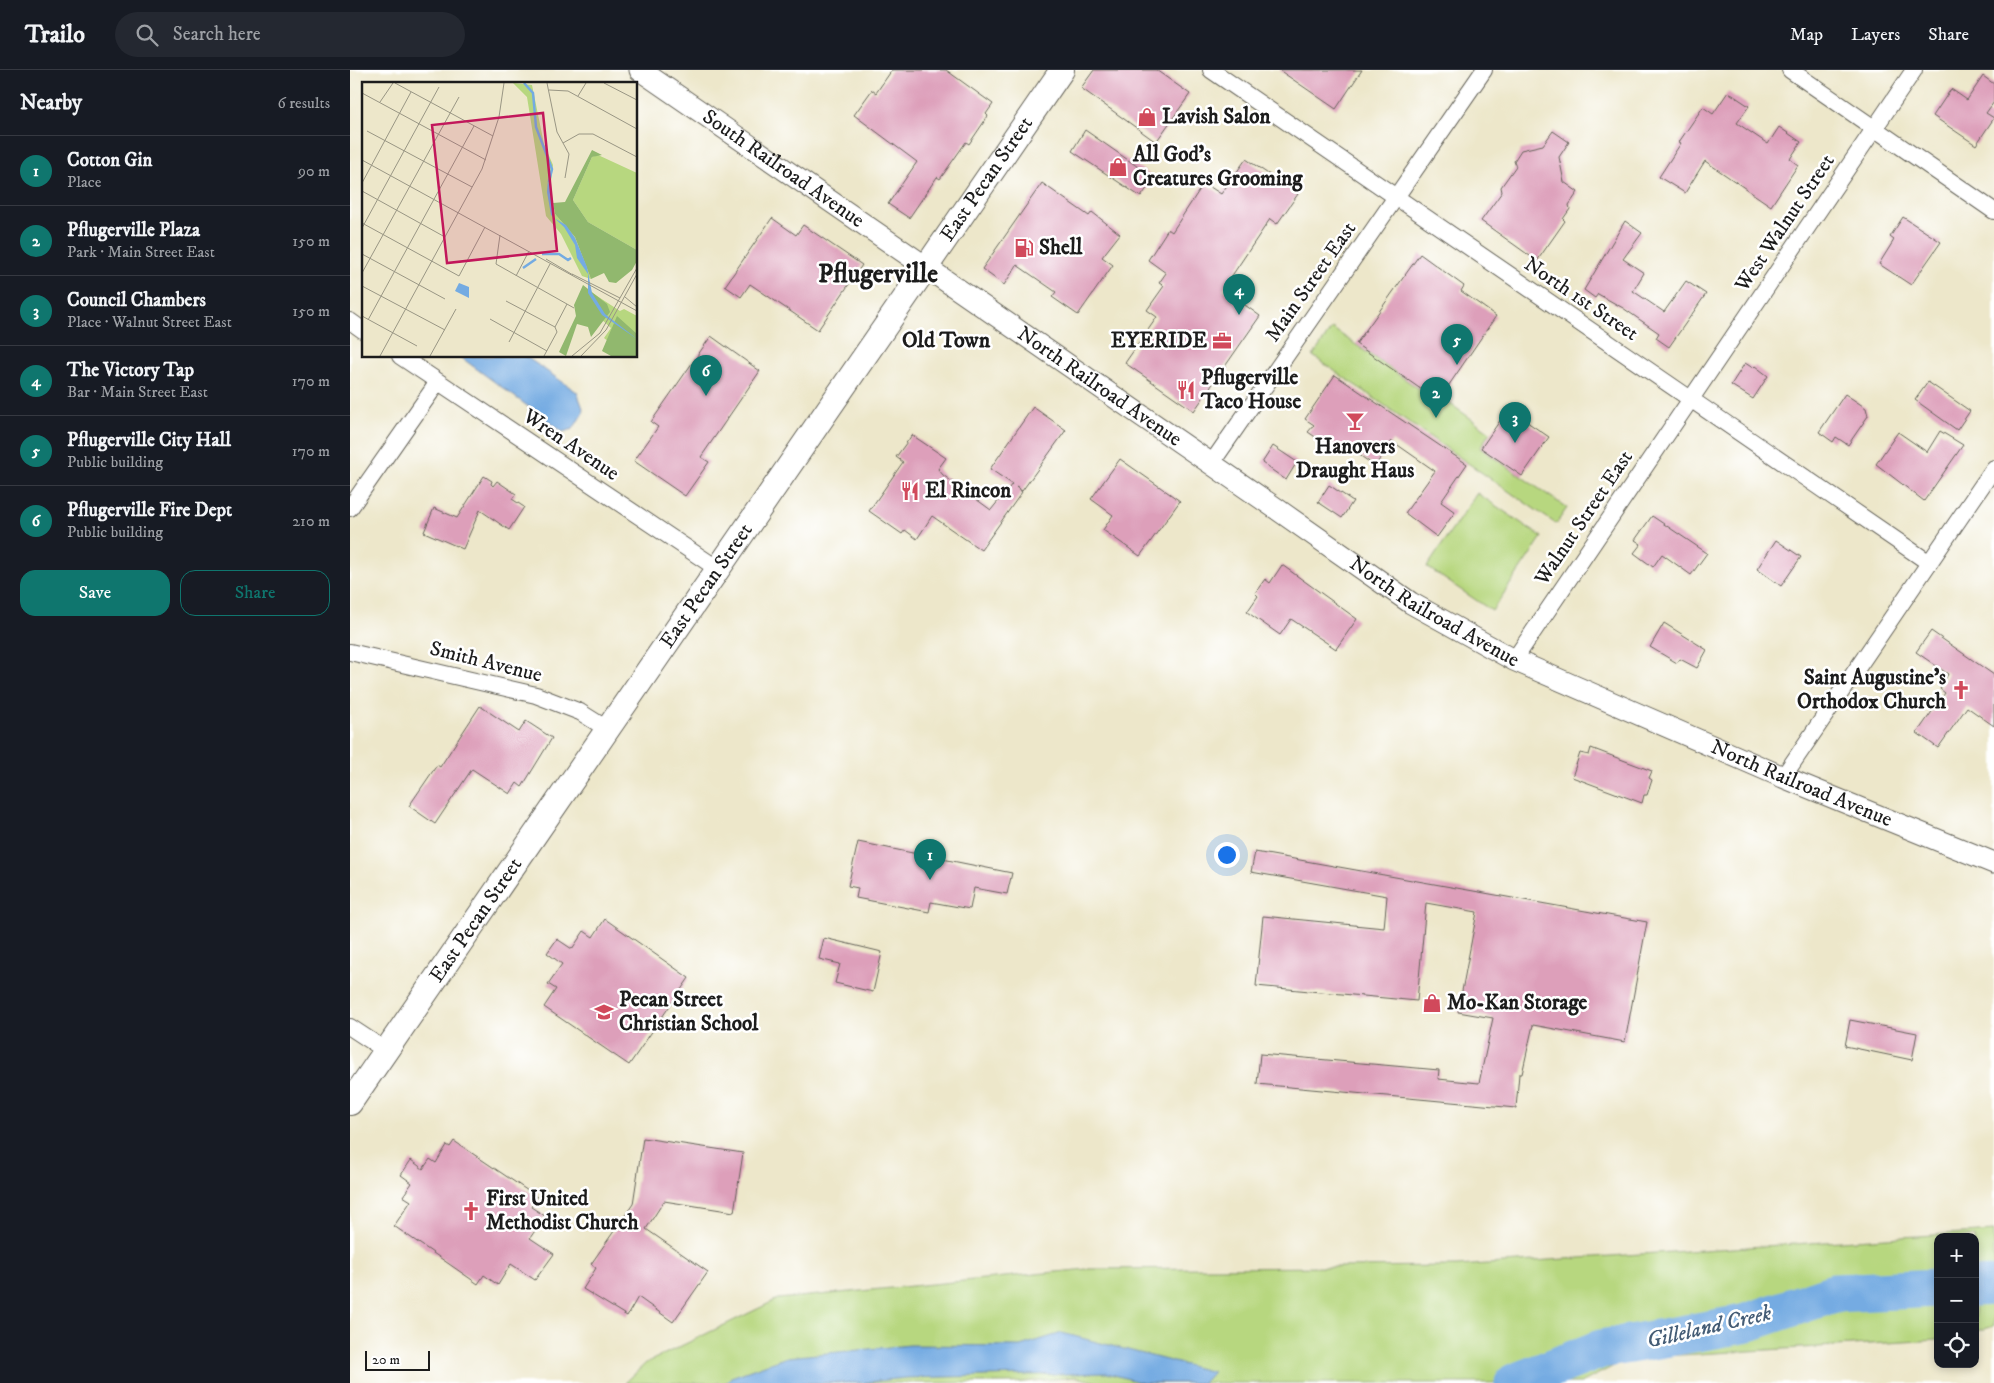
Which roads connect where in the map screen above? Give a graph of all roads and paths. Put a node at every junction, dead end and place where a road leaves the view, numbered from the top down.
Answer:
1 (1062, 70) edge
2 (1211, 70) edge
3 (1484, 70) edge
4 (1790, 70) edge
5 (1914, 70) edge
6 (654, 74) edge
7 (1876, 128) junction
8 (1395, 198) junction
9 (1994, 211) edge
10 (927, 267) junction
11 (350, 321) edge
12 (362, 330) edge
13 (403, 358) edge
14 (438, 382) junction
15 (1690, 400) junction
16 (1211, 464) junction
17 (1994, 468) edge
18 (350, 508) edge
19 (1928, 562) junction
20 (718, 569) junction
21 (350, 652) edge
22 (1514, 660) junction
23 (607, 729) junction
24 (1783, 777) junction
25 (1994, 863) edge
26 (350, 1027) edge
27 (385, 1050) junction
28 (350, 1103) edge

1 - 10 main road, East Pecan Street
2 - 8 street, North 1st Street
3 - 8 street, Main Street East
4 - 7 street
5 - 7 street, West Walnut Street
6 - 10 street, South Railroad Avenue
7 - 9 street
7 - 15 street, West Walnut Street
8 - 15 street, North 1st Street
8 - 16 street, Main Street East
10 - 16 street, North Railroad Avenue
10 - 20 main road, East Pecan Street
11 - 12 street
13 - 14 street, Wren Avenue
14 - 18 street
14 - 20 street, Wren Avenue
15 - 19 street, North 1st Street
15 - 22 street, Walnut Street East
16 - 22 street, North Railroad Avenue
17 - 19 street
19 - 24 street
20 - 23 main road, East Pecan Street
21 - 23 street, Smith Avenue
22 - 24 street, North Railroad Avenue
23 - 27 main road, East Pecan Street
24 - 25 street, North Railroad Avenue
26 - 27 street
27 - 28 main road, East Pecan Street

